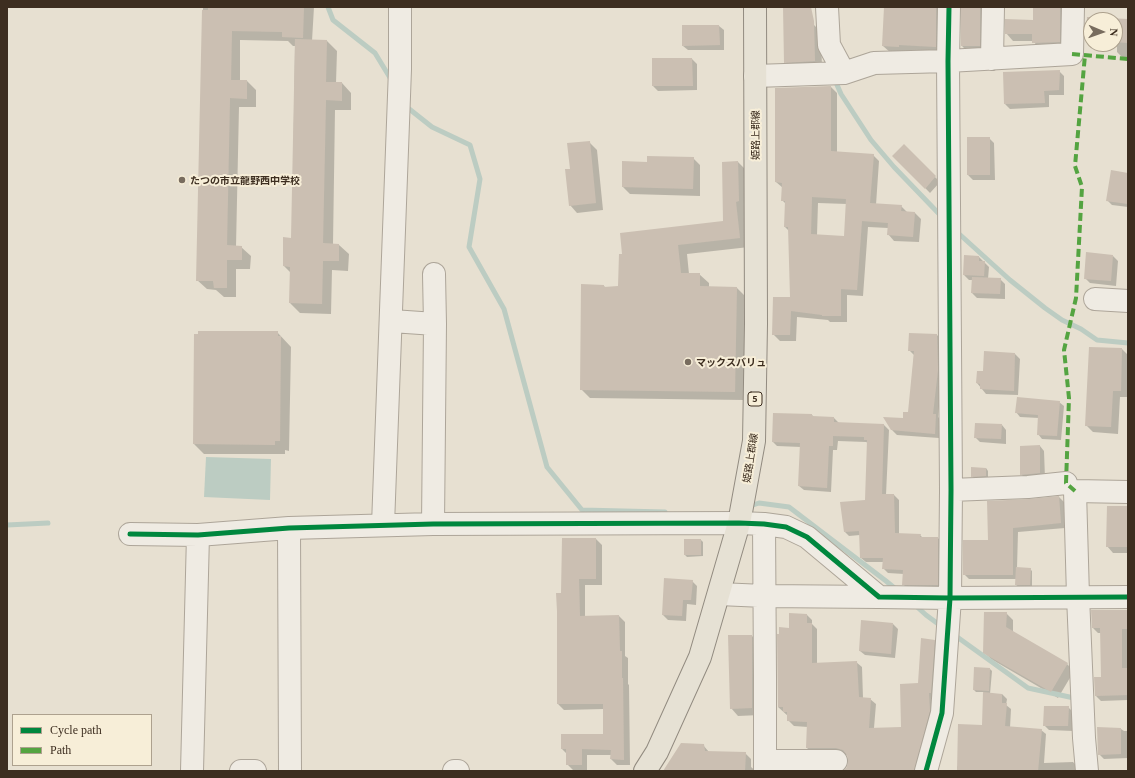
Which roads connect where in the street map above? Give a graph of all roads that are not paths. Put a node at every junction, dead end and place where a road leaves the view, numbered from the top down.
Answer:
1 (400, 7) edge
2 (755, 7) edge
3 (827, 7) edge
4 (949, 7) edge
5 (993, 7) edge
6 (1072, 7) edge
7 (992, 59) junction
8 (948, 61) junction
9 (844, 73) junction
10 (755, 76) junction
11 (434, 274) dead end
12 (1095, 299) dead end
13 (1128, 301) edge
14 (392, 320) junction
15 (435, 324) junction
16 (1066, 483) dead end
17 (951, 490) junction
18 (1128, 492) edge
19 (739, 523) junction
20 (432, 524) junction
21 (764, 524) junction
22 (383, 525) junction
23 (289, 528) junction
24 (130, 534) dead end
25 (198, 535) junction
26 (718, 594) junction
27 (764, 596) junction
28 (1078, 596) junction
29 (879, 597) junction
30 (1128, 597) edge
31 (950, 598) junction
32 (836, 761) dead end
33 (765, 766) edge
34 (192, 771) edge
35 (241, 771) edge
36 (255, 771) edge
37 (290, 771) edge
38 (454, 771) edge
39 (458, 771) edge
40 (645, 771) edge
41 (926, 771) edge
42 (1087, 771) edge

1 - 14 street
2 - 10 main road, 姫路上郡線 / 5
3 - 9 street
4 - 8 street
5 - 7 street
6 - 7 street
7 - 8 street
8 - 9 street
8 - 17 street
9 - 10 street
10 - 19 main road, 姫路上郡線 / 5
11 - 15 street
12 - 13 street
14 - 15 street
14 - 22 street
15 - 20 street
16 - 17 street
17 - 31 street
18 - 28 street
19 - 20 street
19 - 21 street
19 - 26 main road, 姫路上郡線 / 5
20 - 22 street
21 - 27 street
21 - 29 street
22 - 23 street
23 - 25 street
23 - 37 street
24 - 25 street
25 - 34 street
26 - 27 street
26 - 40 main road, 姫路上郡線 / 5
27 - 29 street
27 - 33 street
28 - 30 street
28 - 31 street
28 - 42 street
29 - 31 street
31 - 41 street
32 - 33 street
35 - 36 street
38 - 39 street

